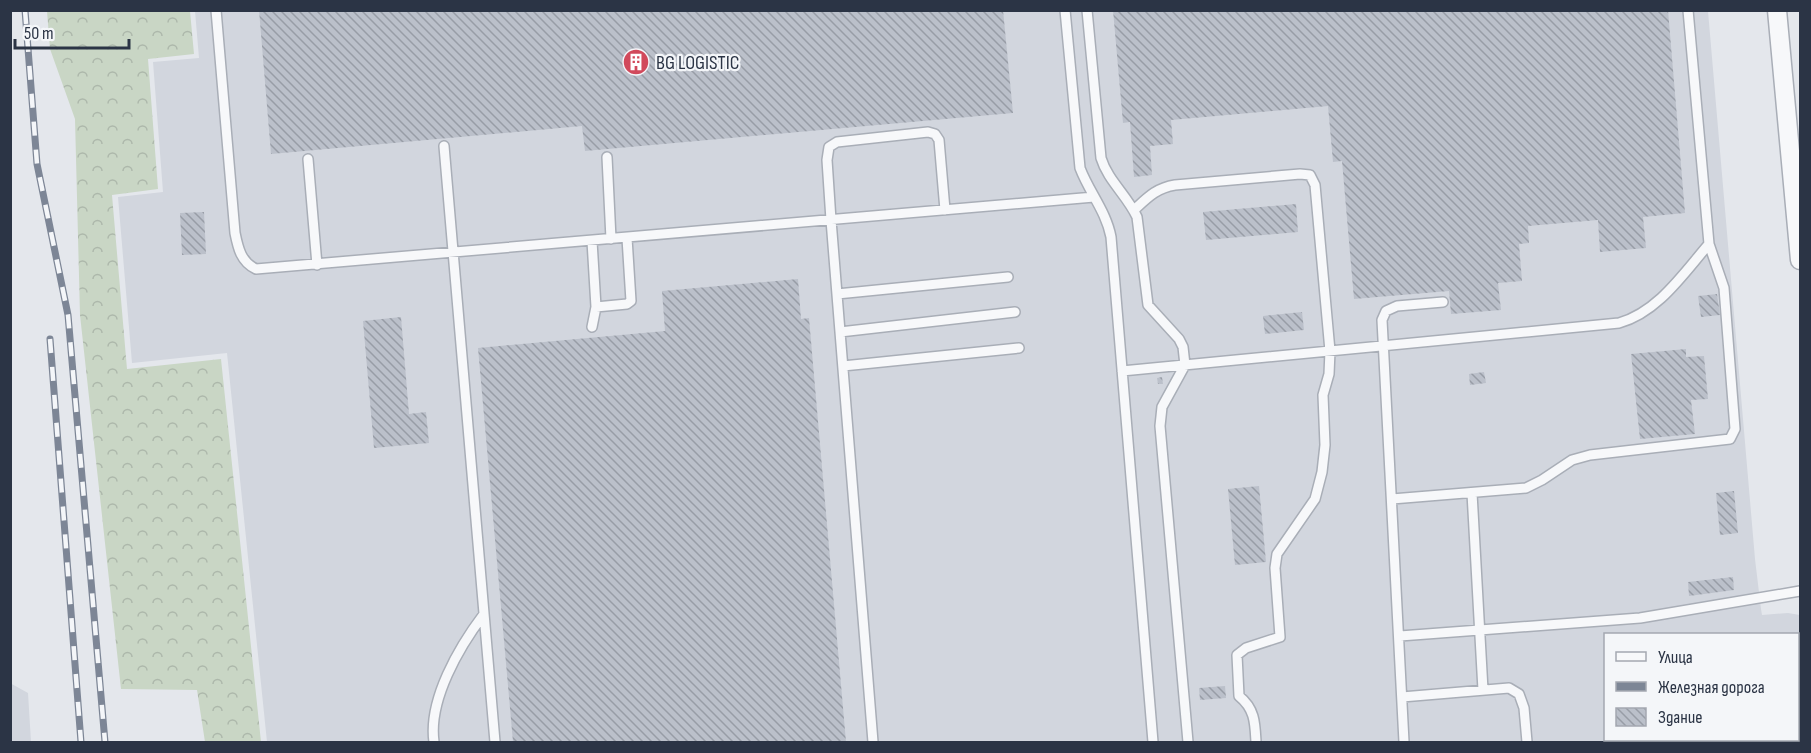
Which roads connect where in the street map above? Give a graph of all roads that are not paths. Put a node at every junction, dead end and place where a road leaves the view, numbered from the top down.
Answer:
1 (216, 10) edge
2 (1065, 10) edge
3 (1087, 10) edge
4 (1688, 10) edge
5 (1777, 10) edge
6 (444, 146) dead end
7 (607, 157) dead end
8 (308, 159) dead end
9 (1094, 197) junction
10 (945, 210) junction
11 (1134, 210) junction
12 (831, 220) junction
13 (627, 238) junction
14 (611, 239) junction
15 (592, 241) junction
16 (1709, 244) junction
17 (452, 253) junction
18 (1800, 261) edge
19 (317, 265) junction
20 (1008, 277) dead end
21 (837, 294) junction
22 (1443, 302) dead end
23 (596, 307) junction
24 (1015, 312) dead end
25 (592, 327) dead end
26 (840, 332) junction
27 (1384, 346) junction
28 (1019, 348) dead end
29 (1330, 351) junction
30 (1185, 365) junction
31 (843, 366) junction
32 (1122, 371) junction
33 (1472, 493) junction
34 (1392, 499) junction
35 (1800, 591) edge
36 (484, 614) junction
37 (1480, 631) junction
38 (1400, 636) junction
39 (1483, 690) junction
40 (1402, 697) junction
41 (434, 742) edge
42 (495, 742) edge
43 (873, 742) edge
44 (1154, 742) edge
45 (1188, 742) edge
46 (1256, 742) edge
47 (1404, 742) edge
48 (1527, 742) edge

1 - 19 lane
2 - 9 lane
3 - 11 lane
4 - 16 lane
5 - 18 street
6 - 17 lane
7 - 14 lane
8 - 19 lane
9 - 10 lane
9 - 32 lane
10 - 12 lane
10 - 12 lane
11 - 29 lane
11 - 30 lane
12 - 13 lane
12 - 21 lane
13 - 14 lane
13 - 23 lane
14 - 15 lane
15 - 17 lane
15 - 23 lane
16 - 27 lane
16 - 33 lane
17 - 19 lane
17 - 36 lane
20 - 21 lane
21 - 26 lane
22 - 27 lane
23 - 25 lane
24 - 26 lane
26 - 31 lane
27 - 29 lane
27 - 34 lane
28 - 31 lane
29 - 30 lane
29 - 46 lane
30 - 32 lane
30 - 45 lane
31 - 43 lane
32 - 44 lane
33 - 34 lane
33 - 37 lane
34 - 38 lane
35 - 37 lane
36 - 41 lane
36 - 42 lane
37 - 38 lane
37 - 39 lane
38 - 40 lane
39 - 40 lane
39 - 48 lane
40 - 47 lane

